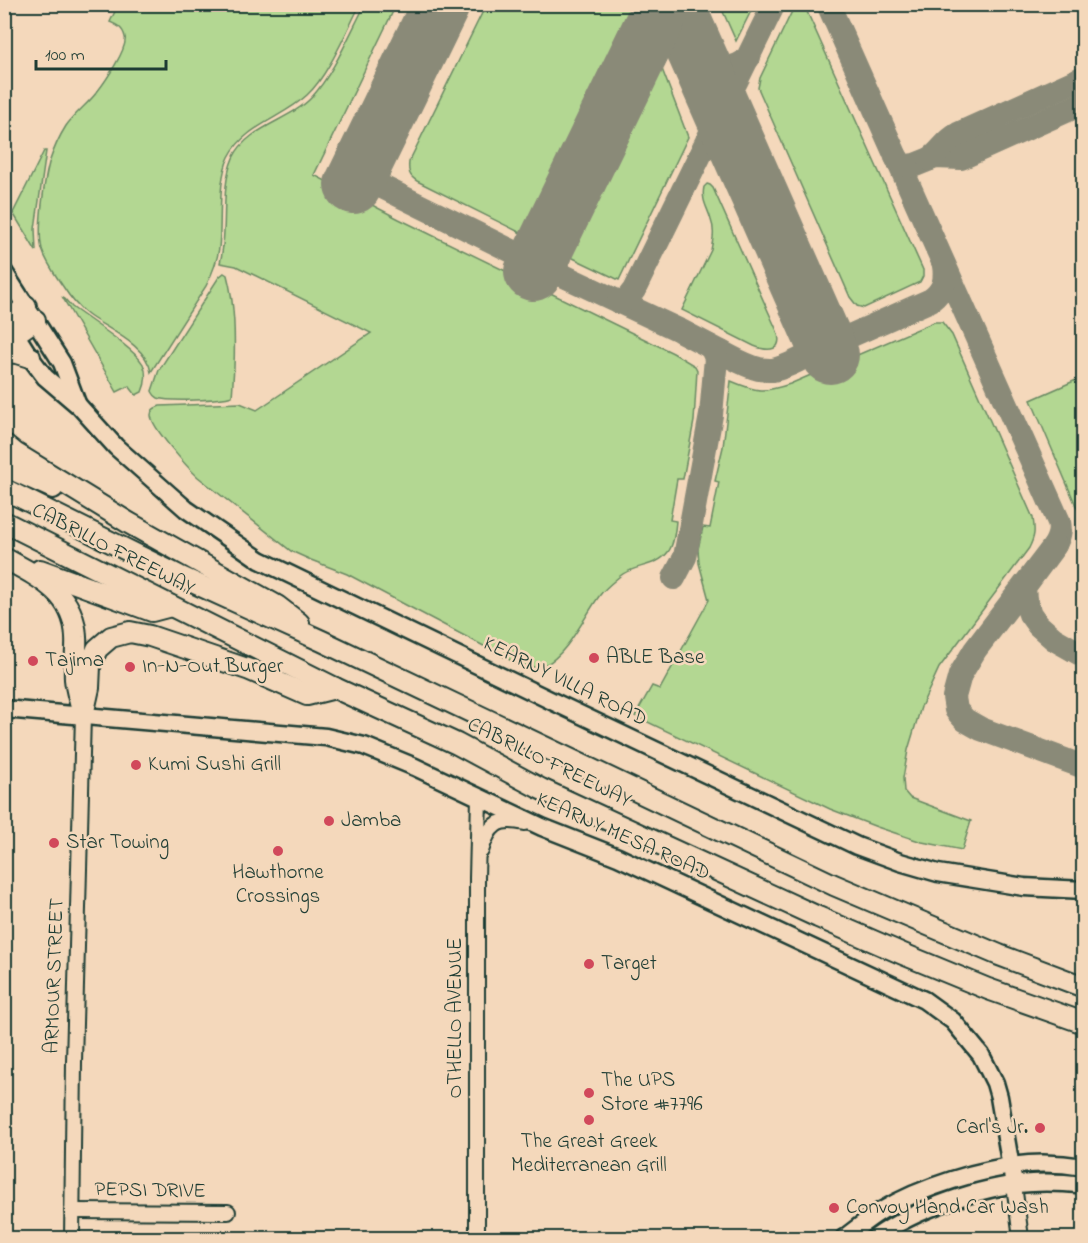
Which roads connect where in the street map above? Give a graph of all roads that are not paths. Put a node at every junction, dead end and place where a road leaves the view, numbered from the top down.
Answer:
1 (4, 272) edge
2 (30, 313) junction
3 (7, 329) edge
4 (4, 352) edge
5 (30, 357) junction
6 (79, 406) junction
7 (4, 444) edge
8 (4, 466) edge
9 (4, 489) edge
10 (4, 522) edge
11 (129, 523) junction
12 (4, 557) edge
13 (171, 606) junction
14 (322, 641) junction
15 (335, 688) junction
16 (4, 709) edge
17 (83, 716) junction
18 (479, 797) junction
19 (542, 827) junction
20 (477, 874) junction
21 (1083, 890) edge
22 (1083, 987) edge
23 (1083, 1023) edge
24 (1011, 1167) junction
25 (1083, 1167) edge
26 (1014, 1185) junction
27 (1083, 1185) edge
28 (72, 1211) junction
29 (228, 1212) dead end
30 (72, 1239) edge
31 (477, 1239) edge
32 (844, 1239) edge
33 (875, 1239) edge
34 (1021, 1239) edge

1 - 2 main road, KEARNY VILLA ROAD
2 - 3 highway
2 - 6 main road, KEARNY VILLA ROAD
3 - 5 main road, KEARNY VILLA ROAD
4 - 5 highway
5 - 6 main road, KEARNY VILLA ROAD
6 - 21 main road, KEARNY VILLA ROAD
7 - 11 highway
8 - 11 highway
9 - 14 highway, CABRILLO FREEWAY
10 - 13 highway, CABRILLO FREEWAY
11 - 14 highway
12 - 13 highway
12 - 17 highway
13 - 15 highway, CABRILLO FREEWAY
14 - 22 highway, CABRILLO FREEWAY
15 - 17 highway
15 - 23 highway, CABRILLO FREEWAY
16 - 17 main road, KEARNY MESA ROAD
17 - 18 main road, KEARNY MESA ROAD
17 - 28 street, ARMOUR STREET
18 - 19 main road, KEARNY MESA ROAD
18 - 20 street, OTHELLO AVENUE
19 - 20 street
19 - 24 main road, KEARNY MESA ROAD
20 - 31 street, OTHELLO AVENUE
24 - 25 main road
24 - 26 main road, KEARNY MESA ROAD
24 - 32 main road
26 - 27 main road
26 - 33 main road
26 - 34 street
28 - 29 street, PEPSI DRIVE
28 - 30 street, ARMOUR STREET

